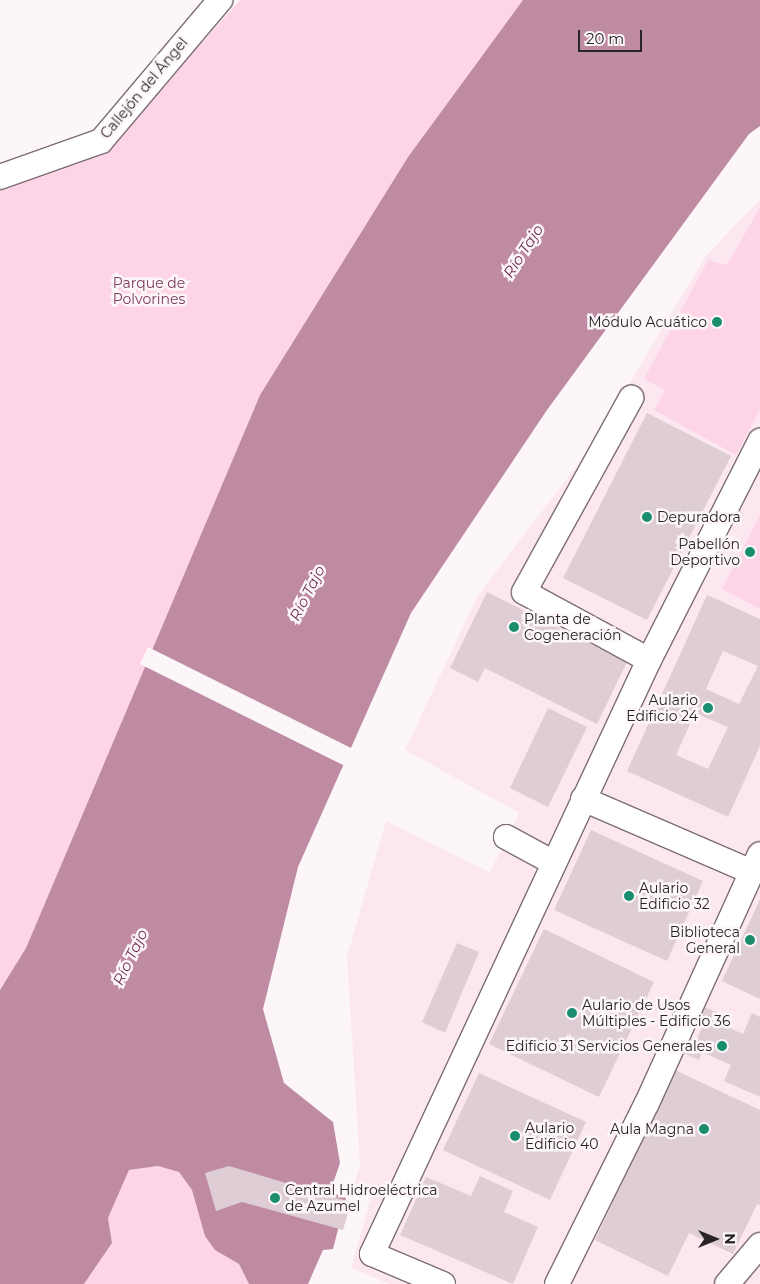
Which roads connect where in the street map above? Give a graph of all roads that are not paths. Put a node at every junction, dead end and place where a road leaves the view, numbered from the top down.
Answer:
1 (220, 0) edge
2 (0, 177) edge
3 (631, 398) dead end
4 (760, 441) edge
5 (649, 660) junction
6 (584, 799) junction
7 (506, 837) dead end
8 (552, 862) junction
9 (756, 863) edge
10 (760, 1244) edge
11 (443, 1284) edge
12 (557, 1284) edge
13 (726, 1284) edge

1 - 2 street, Callejón del Ángel
3 - 5 street
4 - 5 street
5 - 6 street
6 - 8 street
6 - 9 street
7 - 8 street
8 - 11 street
9 - 12 street
10 - 13 street

